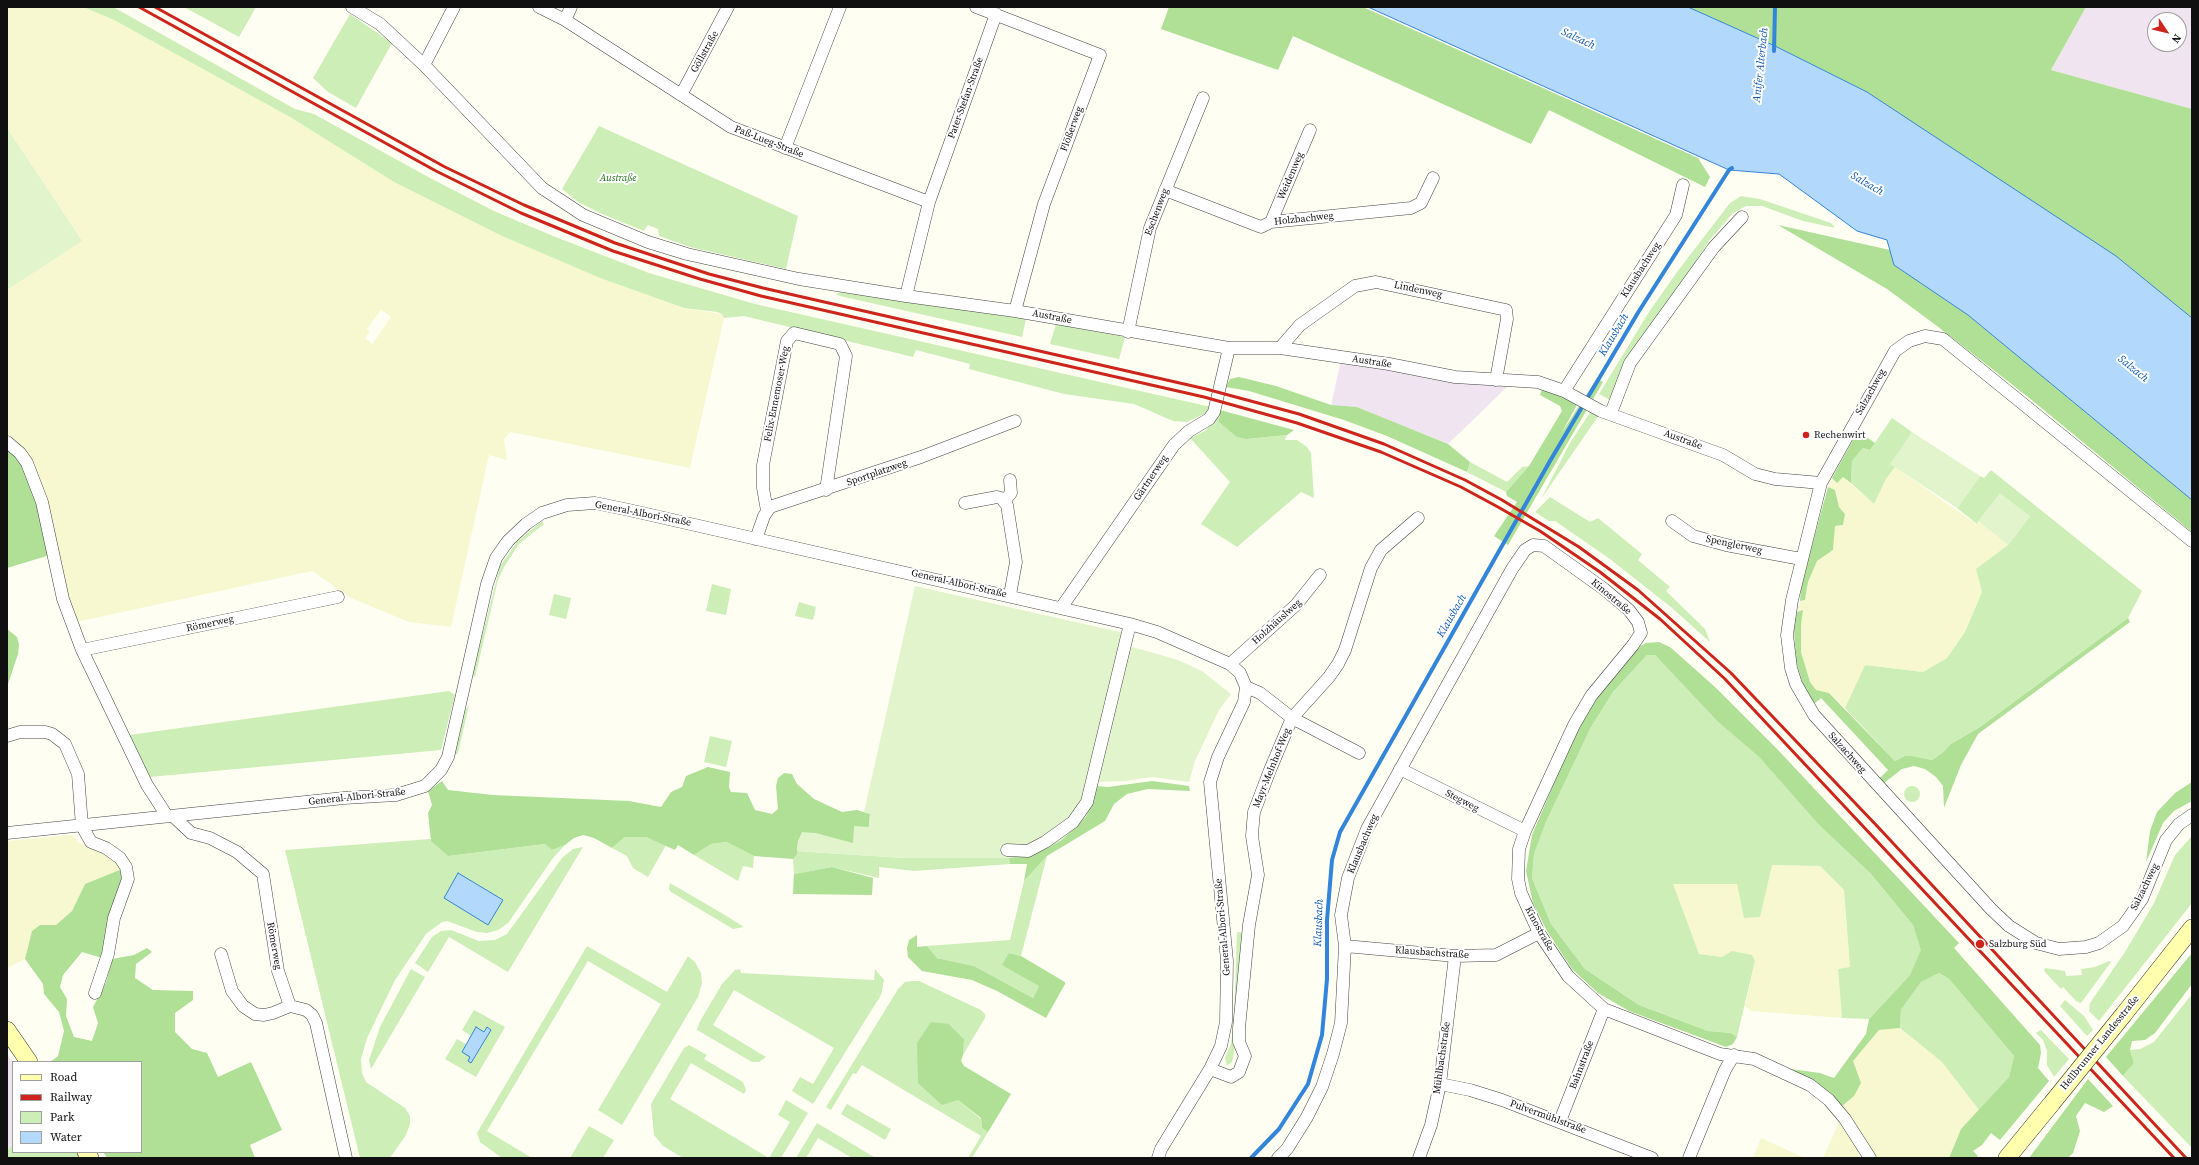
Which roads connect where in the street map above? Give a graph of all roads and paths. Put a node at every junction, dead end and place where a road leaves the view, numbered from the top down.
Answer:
1 (352, 7) edge
2 (454, 7) edge
3 (539, 7) edge
4 (571, 7) edge
5 (728, 7) edge
6 (840, 7) edge
7 (976, 7) edge
8 (996, 14) junction
9 (565, 20) junction
10 (424, 65) junction
11 (681, 96) junction
12 (1203, 98) dead end
13 (1310, 130) dead end
14 (785, 148) junction
15 (1433, 178) dead end
16 (1683, 185) dead end
17 (1165, 190) junction
18 (929, 202) junction
19 (1742, 217) dead end
20 (1272, 222) junction
21 (906, 296) junction
22 (1015, 310) junction
23 (1128, 332) junction
24 (1229, 348) junction
25 (1280, 348) junction
26 (1496, 380) junction
27 (1566, 392) junction
28 (1606, 412) junction
29 (1015, 421) dead end
30 (7, 442) edge
31 (1010, 480) dead end
32 (1821, 483) junction
33 (826, 490) junction
34 (1004, 501) junction
35 (965, 503) dead end
36 (767, 511) junction
37 (1418, 518) dead end
38 (1672, 521) dead end
39 (756, 539) junction
40 (2192, 541) edge
41 (1544, 546) joint
42 (1802, 559) junction
43 (1320, 575) dead end
44 (1010, 595) junction
45 (338, 597) dead end
46 (1062, 608) junction
47 (1130, 624) junction
48 (82, 650) junction
49 (1230, 664) junction
50 (1246, 687) junction
51 (1292, 718) junction
52 (7, 736) edge
53 (1359, 753) dead end
54 (1400, 769) junction
55 (2192, 815) edge
56 (170, 816) junction
57 (82, 826) junction
58 (1525, 831) junction
59 (7, 833) edge
60 (1007, 850) dead end
61 (2192, 928) edge
62 (1539, 933) junction
63 (1345, 946) junction
64 (221, 954) dead end
65 (1455, 956) junction
66 (95, 994) dead end
67 (290, 1006) junction
68 (1604, 1009) junction
69 (7, 1030) edge
70 (1734, 1055) junction
71 (28, 1061) edge
72 (1210, 1069) junction
73 (1440, 1084) junction
74 (1560, 1121) junction
75 (1866, 1155) edge
76 (346, 1158) edge
77 (1158, 1158) edge
78 (1278, 1158) edge
79 (1419, 1158) edge
80 (1652, 1158) edge
81 (1689, 1158) edge
82 (2007, 1158) edge

1 - 10 street, Austraße
2 - 10 street
3 - 9 street, Paß-Lueg-Straße
4 - 9 street
5 - 11 street, Göllstraße
6 - 14 street
7 - 8 street
8 - 18 street, Pater-Stefan-Straße
8 - 22 street, Flößerweg
9 - 11 street, Paß-Lueg-Straße
10 - 21 street, Austraße
11 - 14 street, Paß-Lueg-Straße
12 - 17 street, Eschenweg
13 - 20 street, Weidenweg
14 - 18 street, Paß-Lueg-Straße
15 - 20 street, Holzbachweg
16 - 27 street, Klausbachweg
17 - 20 street, Holzbachweg
17 - 23 street, Eschenweg
18 - 21 street
19 - 28 street
21 - 22 street, Austraße
22 - 23 street, Austraße
23 - 24 street, Austraße
24 - 25 street, Austraße
24 - 46 street, Gärtnerweg
25 - 26 street, Austraße
25 - 26 street, Lindenweg
26 - 27 street, Austraße
27 - 28 street, Austraße
28 - 32 street, Austraße
29 - 33 street, Sportplatzweg
30 - 48 street, Römerweg
31 - 34 street
32 - 40 street, Salzachweg
32 - 42 street, Salzachweg
33 - 36 street, Sportplatzweg
33 - 36 street, Felix-Ennemoser-Weg
34 - 35 street
34 - 44 street
36 - 39 street
37 - 51 street, Mayr-Melnhof-Weg
38 - 42 street, Spenglerweg
39 - 44 street, General-Albori-Straße
39 - 56 street, General-Albori-Straße
41 - 54 street, Klausbachweg
41 - 58 street, Kinostraße
42 - 55 street, Salzachweg
43 - 49 street, Holzhäuslweg
44 - 46 street, General-Albori-Straße
45 - 48 street, Römerweg
46 - 47 street, General-Albori-Straße
47 - 49 street, General-Albori-Straße
47 - 60 street
48 - 56 street, Römerweg
49 - 50 street, General-Albori-Straße
50 - 51 street
50 - 72 street, General-Albori-Straße
51 - 53 street
51 - 72 street, Mayr-Melnhof-Weg
52 - 57 street
54 - 58 street, Stegweg
54 - 63 street, Klausbachweg
56 - 57 street, General-Albori-Straße
56 - 67 street, Römerweg
57 - 59 street, General-Albori-Straße
57 - 66 street
58 - 62 street, Kinostraße
61 - 82 main road, Hellbrunner Landesstraße, bridge
62 - 65 street, Klausbachstraße
62 - 68 street, Kinostraße
63 - 65 street, Klausbachstraße
63 - 78 street, Klausbachweg
64 - 67 street
65 - 73 street, Mühlbachstraße
67 - 76 street
68 - 70 street, Kinostraße
68 - 74 street, Bahnstraße
69 - 71 main road
70 - 75 street, Kinostraße
70 - 81 street
72 - 77 street, General-Albori-Straße
73 - 74 street, Pulvermühlstraße
73 - 79 street, Mühlbachstraße
74 - 80 street, Pulvermühlstraße

